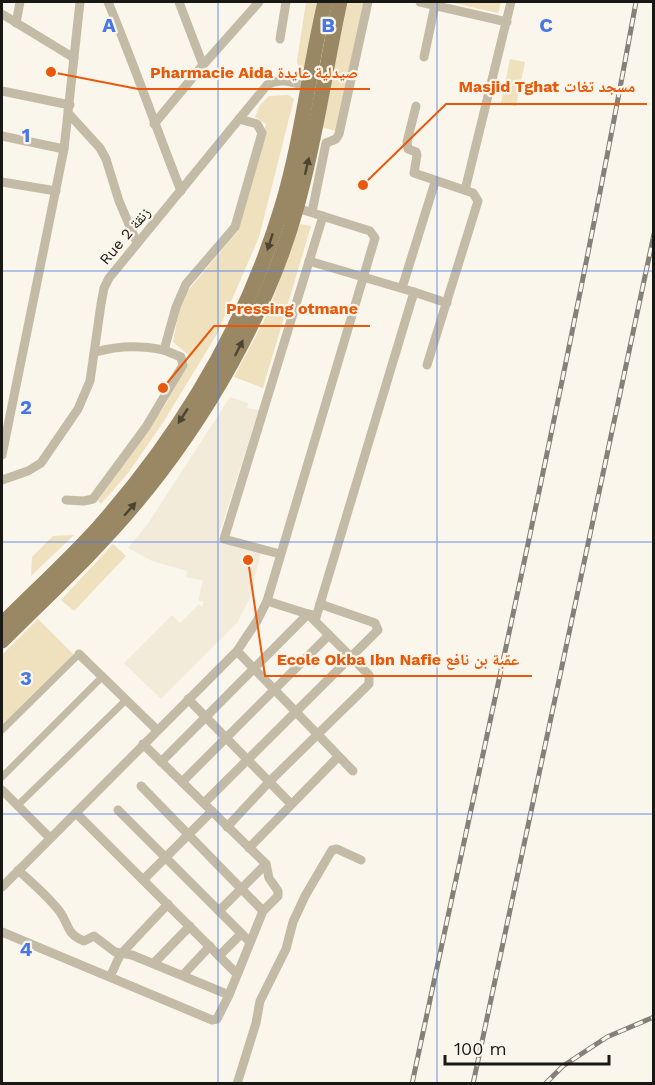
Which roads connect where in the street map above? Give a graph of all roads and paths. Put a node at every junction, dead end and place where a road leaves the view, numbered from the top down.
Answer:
1 (21, 2) edge
2 (80, 2) edge
3 (108, 2) edge
4 (178, 2) edge
5 (259, 2) edge
6 (286, 2) edge
7 (325, 2) edge
8 (340, 2) edge
9 (368, 2) edge
10 (422, 2) edge
11 (511, 2) edge
12 (435, 5) junction
13 (2, 14) edge
14 (507, 22) junction
15 (16, 23) junction
16 (280, 39) dead end
17 (424, 57) dead end
18 (74, 58) junction
19 (203, 65) junction
20 (308, 87) junction
21 (2, 91) edge
22 (416, 106) dead end
23 (69, 110) junction
24 (239, 119) junction
25 (154, 124) junction
26 (2, 136) edge
27 (64, 149) junction
28 (2, 182) edge
29 (435, 182) junction
30 (465, 190) junction
31 (56, 191) junction
32 (181, 191) junction
33 (304, 210) junction
34 (322, 216) junction
35 (137, 243) junction
36 (309, 261) junction
37 (364, 276) junction
38 (402, 288) junction
39 (414, 292) junction
40 (447, 303) junction
41 (164, 350) junction
42 (96, 352) junction
43 (427, 365) dead end
44 (2, 455) edge
45 (2, 480) edge
46 (66, 500) dead end
47 (280, 554) junction
48 (267, 601) junction
49 (320, 604) junction
50 (313, 617) junction
51 (2, 624) edge
52 (329, 635) junction
53 (2, 641) edge
54 (237, 651) junction
55 (79, 654) joint
56 (351, 657) junction
57 (254, 668) junction
58 (102, 677) junction
59 (275, 689) junction
60 (188, 699) junction
61 (126, 700) junction
62 (296, 711) junction
63 (206, 717) junction
64 (2, 730) edge
65 (157, 730) junction
66 (317, 734) junction
67 (226, 738) junction
68 (143, 744) junction
69 (339, 757) junction
70 (247, 760) junction
71 (161, 762) junction
72 (353, 771) dead end
73 (2, 777) edge
74 (182, 782) junction
75 (269, 782) junction
76 (141, 786) dead end
77 (2, 790) edge
78 (204, 803) junction
79 (291, 804) junction
80 (17, 806) junction
81 (118, 810) dead end
82 (212, 811) junction
83 (76, 813) junction
84 (228, 827) junction
85 (189, 835) junction
86 (50, 838) junction
87 (249, 848) junction
88 (166, 856) junction
89 (361, 860) dead end
90 (266, 864) junction
91 (18, 870) junction
92 (143, 880) junction
93 (2, 887) edge
94 (241, 888) junction
95 (168, 904) junction
96 (219, 911) junction
97 (263, 911) junction
98 (190, 926) junction
99 (2, 932) edge
100 (241, 934) junction
101 (250, 942) junction
102 (210, 946) junction
103 (120, 955) junction
104 (219, 956) junction
105 (154, 963) junction
106 (237, 974) junction
107 (183, 975) junction
108 (110, 977) junction
109 (229, 995) junction
110 (237, 1083) edge

1 - 15 street
2 - 18 street
3 - 25 street
4 - 19 street
5 - 19 street
6 - 16 street
7 - 20 main road
33 -> 8 main road
9 - 33 street
10 - 12 street
11 - 14 street
12 - 14 street
12 - 17 street
13 - 15 street
14 - 30 street
15 - 18 street
18 - 23 street
19 - 25 street
20 - 24 street, Rue 2 زنقة
20 -> 51 main road
21 - 23 street
22 - 29 street
23 - 27 street
23 - 35 street
24 - 32 street, Rue 2 زنقة
24 - 41 street
25 - 32 street
26 - 27 street
27 - 31 street
28 - 31 street
29 - 30 street
29 - 38 street
30 - 40 street
31 - 44 street
32 - 35 street, Rue 2 زنقة
33 - 34 street
53 -> 33 main road
34 - 36 street
34 - 37 street
35 - 42 street, Rue 2 زنقة
36 - 37 street
36 - 47 street
37 - 38 street
37 - 47 street
38 - 39 street
39 - 40 street
39 - 49 street
40 - 43 street
41 - 42 street
41 - 46 street
42 - 45 street, Rue 2 زنقة
47 - 48 street
48 - 50 street
48 - 54 street
49 - 50 street
49 - 56 street
50 - 52 street
50 - 57 street
52 - 56 street
52 - 59 street
54 - 57 street
54 - 60 street
55 - 58 street
55 - 64 street
56 - 62 street
56 - 66 street
57 - 59 street
57 - 63 street
58 - 61 street
58 - 73 street
59 - 62 street
59 - 67 street
60 - 63 street
60 - 65 street
61 - 65 street
61 - 80 street
62 - 66 street
62 - 70 street
63 - 67 street
63 - 71 street
65 - 68 street
66 - 69 street
66 - 75 street
67 - 70 street
67 - 74 street
68 - 71 street
68 - 83 street
69 - 72 street
69 - 79 street
70 - 75 street
70 - 78 street
71 - 74 street
74 - 78 street
75 - 79 street
75 - 84 street
76 - 85 street
77 - 80 street
78 - 82 street
79 - 87 street
80 - 86 street
81 - 88 street
82 - 84 street
82 - 85 street
83 - 86 street
83 - 92 street
84 - 87 street
85 - 88 street
85 - 94 street
86 - 91 street
87 - 90 street
88 - 92 street
88 - 96 street
89 - 110 street
90 - 94 street
90 - 97 street
91 - 93 street
91 - 103 street
92 - 95 street
94 - 96 street
94 - 97 street
95 - 98 street
95 - 103 street
96 - 100 street
97 - 101 street
98 - 102 street
98 - 105 street
99 - 108 street
100 - 101 street
100 - 104 street
101 - 106 street
102 - 104 street
102 - 107 street
103 - 105 street
103 - 108 street
104 - 106 street
105 - 107 street
106 - 109 street
107 - 109 street
108 - 109 street

